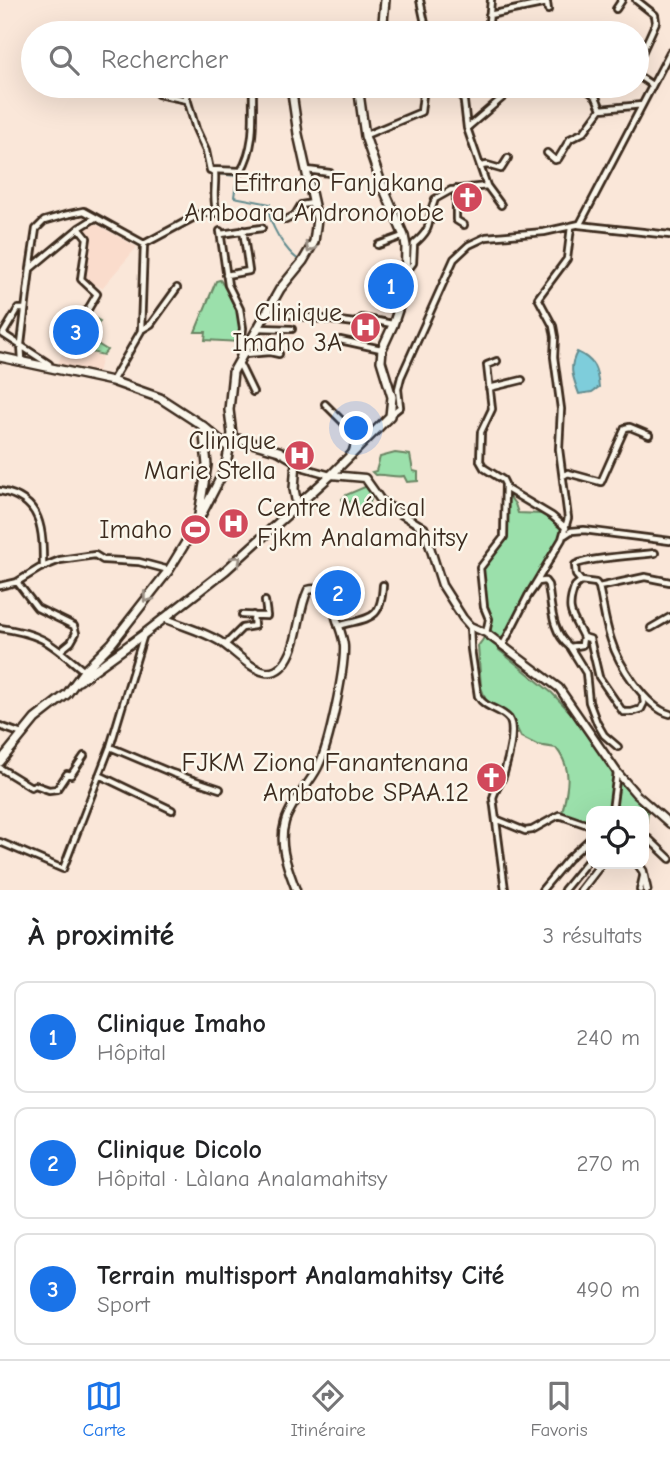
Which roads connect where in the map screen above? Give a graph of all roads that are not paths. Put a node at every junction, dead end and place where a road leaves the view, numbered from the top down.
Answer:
1 (385, 0) edge
2 (420, 0) edge
3 (491, 0) edge
4 (622, 0) edge
5 (636, 0) edge
6 (616, 9) dead end
7 (548, 10) dead end
8 (489, 15) junction
9 (383, 21) edge
10 (424, 21) edge
11 (489, 21) edge
12 (649, 37) edge
13 (670, 52) edge
14 (649, 83) edge
15 (652, 85) junction
16 (649, 91) edge
17 (177, 98) edge
18 (254, 98) edge
19 (293, 98) edge
20 (360, 98) edge
21 (423, 98) edge
22 (463, 98) edge
23 (502, 98) edge
24 (596, 98) edge
25 (646, 98) edge
26 (187, 100) joint
27 (642, 105) junction
28 (601, 109) junction
29 (467, 128) junction
30 (365, 136) junction
31 (547, 153) dead end
32 (508, 158) dead end
33 (481, 166) junction
34 (210, 170) junction
35 (307, 170) junction
36 (330, 173) dead end
37 (487, 186) junction
38 (456, 189) junction
39 (314, 203) junction
40 (501, 205) dead end
41 (96, 217) junction
42 (286, 220) dead end
43 (464, 225) dead end
44 (578, 225) junction
45 (571, 227) junction
46 (79, 228) junction
47 (262, 228) dead end
48 (243, 230) junction
49 (670, 235) edge
50 (404, 236) junction
51 (144, 244) junction
52 (378, 245) dead end
53 (30, 269) junction
54 (407, 271) junction
55 (226, 275) junction
56 (177, 288) dead end
57 (368, 290) dead end
58 (402, 299) junction
59 (25, 309) junction
60 (87, 311) dead end
61 (267, 312) junction
62 (393, 325) junction
63 (260, 328) junction
64 (292, 329) dead end
65 (141, 331) junction
66 (340, 340) dead end
67 (21, 344) junction
68 (382, 349) junction
69 (245, 354) junction
70 (279, 354) dead end
71 (0, 357) edge
72 (22, 360) junction
73 (497, 361) dead end
74 (239, 363) junction
75 (48, 366) junction
76 (522, 380) dead end
77 (112, 381) junction
78 (489, 388) junction
79 (253, 392) dead end
80 (325, 404) dead end
81 (390, 416) junction
82 (204, 426) junction
83 (649, 435) dead end
84 (230, 444) junction
85 (350, 456) junction
86 (296, 461) junction
87 (331, 475) junction
88 (563, 476) junction
89 (505, 488) junction
90 (0, 491) edge
91 (298, 505) junction
92 (198, 520) junction
93 (566, 528) junction
94 (562, 538) junction
95 (670, 541) edge
96 (655, 553) dead end
97 (43, 567) junction
98 (169, 570) junction
99 (581, 581) junction
100 (17, 582) junction
101 (670, 582) edge
102 (383, 585) dead end
103 (0, 586) edge
104 (599, 587) junction
105 (528, 596) junction
106 (265, 601) dead end
107 (242, 614) dead end
108 (253, 615) junction
109 (670, 617) edge
110 (164, 618) junction
111 (338, 626) junction
112 (470, 626) junction
113 (0, 628) edge
114 (651, 628) dead end
115 (486, 633) junction
116 (144, 634) junction
117 (583, 637) junction
118 (224, 645) junction
119 (502, 646) junction
120 (569, 648) junction
121 (105, 650) junction
122 (60, 651) junction
123 (113, 657) junction
124 (99, 663) junction
125 (87, 673) junction
126 (643, 696) junction
127 (670, 714) edge
128 (0, 726) edge
129 (22, 734) junction
130 (110, 747) junction
131 (618, 747) dead end
132 (84, 755) dead end
133 (0, 762) edge
134 (0, 768) edge
135 (617, 772) junction
136 (99, 775) junction
137 (220, 789) dead end
138 (613, 806) edge
139 (172, 810) dead end
140 (496, 819) junction
141 (586, 824) edge
142 (670, 824) edge
143 (649, 840) edge
144 (0, 842) edge
145 (586, 843) edge
146 (670, 859) edge
147 (586, 863) edge
148 (597, 869) edge
149 (643, 871) joint
150 (296, 890) edge
151 (505, 890) edge
152 (542, 890) edge
153 (564, 890) edge
154 (581, 890) edge
155 (640, 890) edge
156 (647, 890) edge

1 - 9 main road
2 - 10 street
3 - 8 street
4 - 6 street
5 - 12 street
7 - 8 street
8 - 11 street
13 - 15 street
14 - 15 street
15 - 16 street
17 - 26 street
18 - 34 street
19 - 35 main road
20 - 30 main road
21 - 30 street
22 - 29 street
23 - 29 street
24 - 28 street
25 - 27 street
26 - 34 street
27 - 28 street
27 - 44 street
28 - 31 street
29 - 33 street
30 - 50 main road
32 - 33 street
33 - 37 street
34 - 51 street
35 - 36 street
35 - 39 main road
37 - 38 street
37 - 40 street
38 - 43 street
38 - 54 street
39 - 42 street
39 -> 61 main road
41 - 46 street
41 - 51 street
41 - 53 street
44 - 45 street
44 - 49 street
45 - 81 street
45 - 88 street
46 - 53 street
46 - 60 street
47 - 48 street
48 - 55 street
48 - 55 street
50 - 52 street
50 - 54 main road
51 - 65 street
53 - 59 street
54 - 58 main road
55 - 74 street
56 - 65 street
57 - 58 street
58 - 62 main road
59 - 67 street
59 - 67 street
61 - 62 street
61 - 63 main road
62 - 68 main road
63 - 64 street
63 - 69 main road
65 - 77 street
66 - 68 street
67 - 72 street
67 - 75 street
68 - 81 main road
69 - 70 street
69 - 74 main road
71 - 72 main road
72 - 75 main road
73 - 78 street
74 - 79 street
74 - 84 main road
75 - 77 main road
76 - 78 street
77 - 82 main road
78 - 89 street
80 - 85 street
81 - 85 main road
82 - 84 main road
82 - 92 main road
83 - 88 street
84 - 86 main road
84 - 92 main road
85 - 87 main road
86 - 87 street
86 - 91 main road
87 - 91 main road
87 - 112 street
88 - 93 street
89 - 93 street
89 - 115 street
90 - 97 street
110 -> 91 main road
92 - 98 main road
93 - 94 street
94 - 95 street
94 - 105 street
96 - 99 street
97 - 98 street
97 - 100 street
98 -> 121 main road
99 - 104 street
99 - 117 street
100 - 103 street
100 - 122 street
101 - 104 street
102 - 111 street
104 - 126 street
105 - 119 street
105 - 120 street
106 - 108 street
107 - 108 street
108 - 118 street
109 - 114 street
110 - 116 main road
110 - 118 street
111 - 118 street
111 - 150 street
112 - 115 street
112 - 140 street
113 - 122 street
115 - 119 street
116 - 123 main road
116 - 130 street
117 - 120 street
117 - 126 street
119 - 135 street
120 - 131 street
121 - 123 main road
121 - 124 main road
122 - 125 street
123 - 124 main road
124 - 125 main road
125 - 129 main road
126 - 127 street
128 - 129 street
129 - 133 main road
130 - 136 street
130 - 137 street
132 - 134 street
135 - 138 street
135 - 142 street
136 - 139 street
136 - 144 street
140 - 141 street
140 - 151 street
143 - 146 street
145 - 152 street
147 - 153 street
148 - 154 street
149 - 155 street
149 - 156 street

